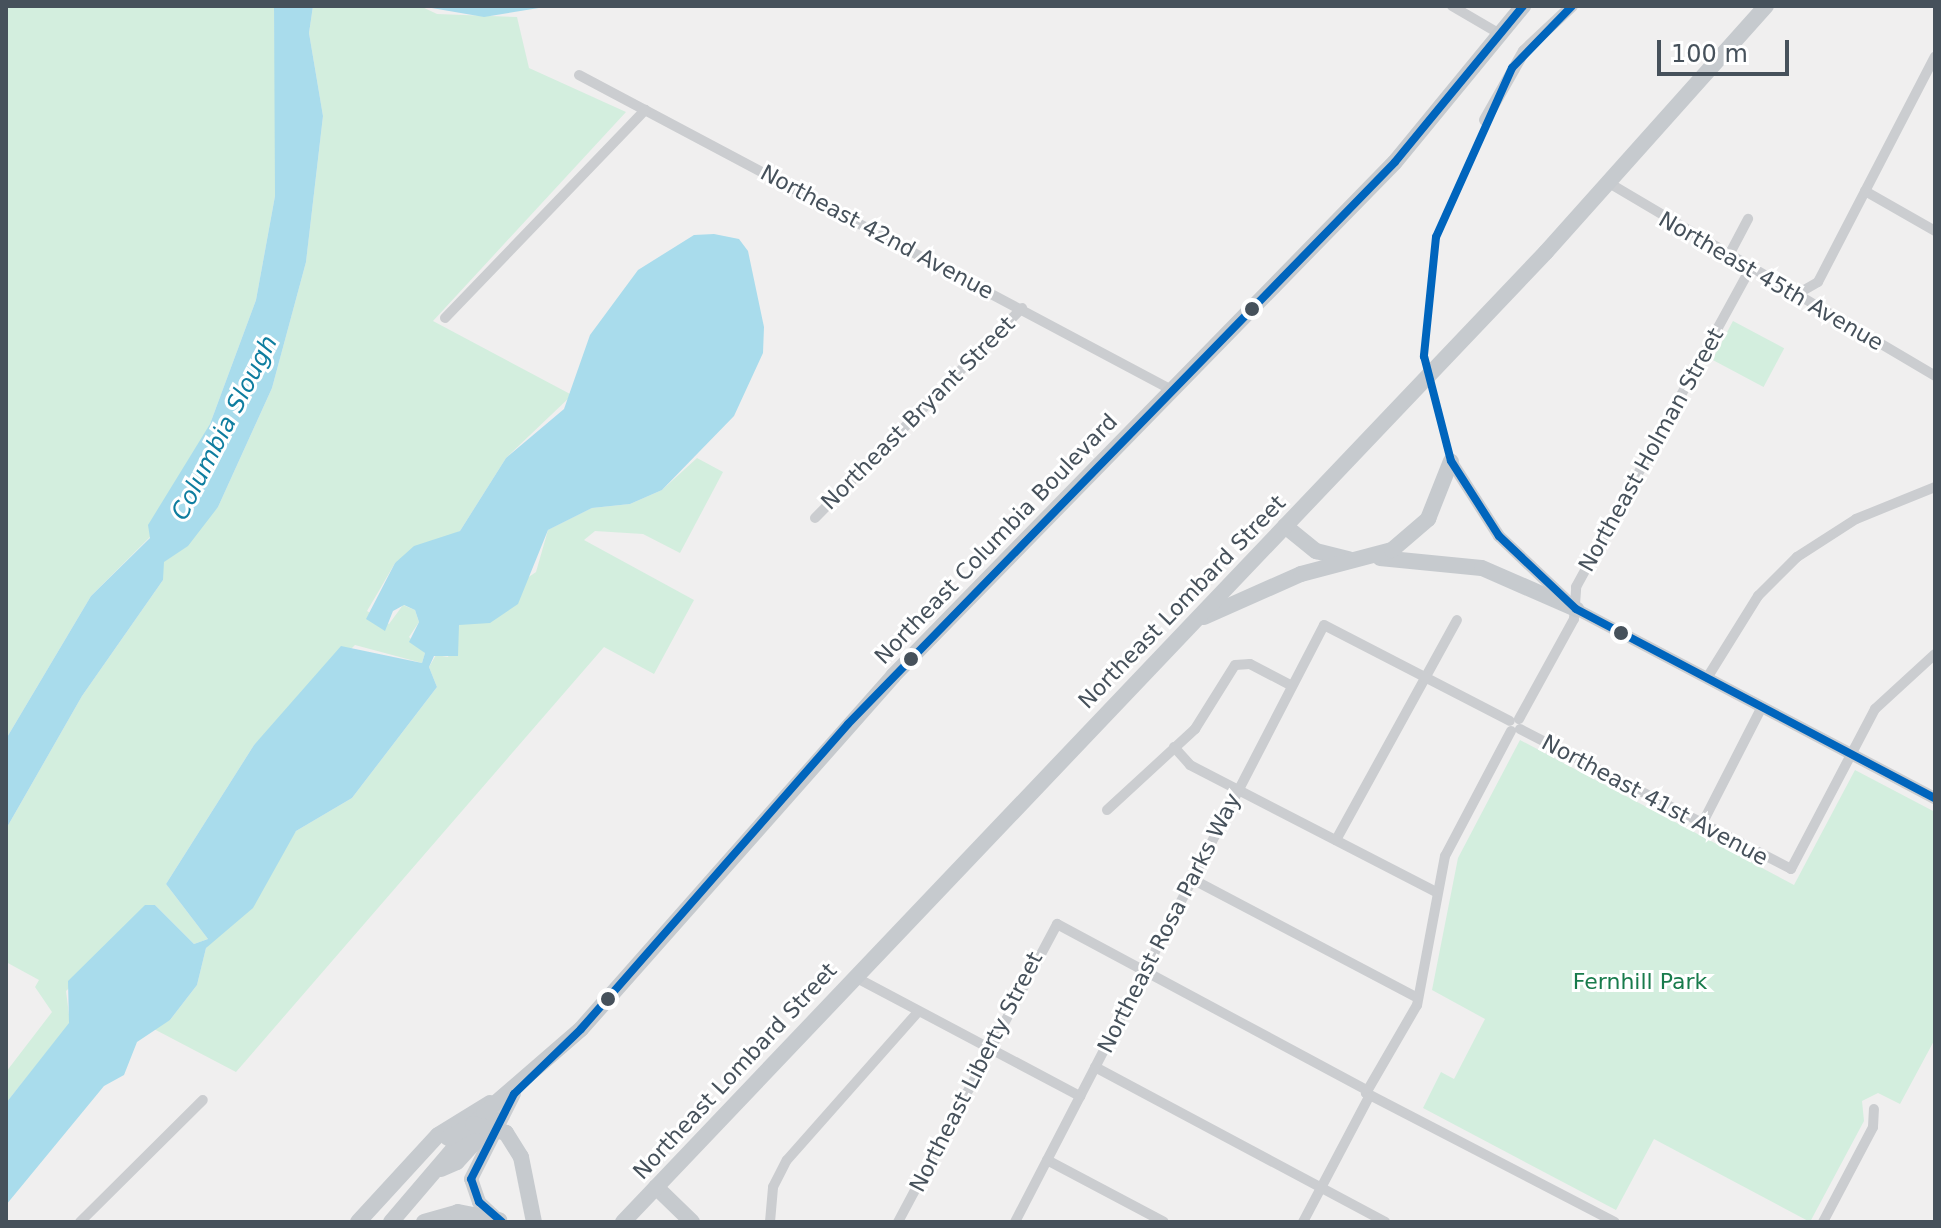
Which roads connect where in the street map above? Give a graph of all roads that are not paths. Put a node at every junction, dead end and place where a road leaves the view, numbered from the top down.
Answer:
1 (1452, 6) edge
2 (1523, 6) edge
3 (1572, 6) edge
4 (1766, 6) edge
5 (1500, 34) junction
6 (1935, 56) edge
7 (579, 75) dead end
8 (645, 110) junction
9 (1485, 120) dead end
10 (1609, 183) junction
11 (1865, 191) junction
12 (1748, 219) dead end
13 (1935, 231) edge
14 (1729, 255) junction
15 (1750, 269) junction
16 (1799, 293) junction
17 (1022, 308) junction
18 (445, 318) dead end
19 (1935, 376) edge
20 (1172, 390) junction
21 (1451, 461) joint
22 (1935, 487) edge
23 (815, 518) dead end
24 (1285, 526) junction
25 (1368, 558) junction
26 (1576, 609) junction
27 (1457, 620) dead end
28 (1194, 622) junction
29 (1324, 625) joint
30 (1935, 654) edge
31 (1425, 677) junction
32 (1707, 678) junction
33 (1292, 686) junction
34 (1762, 707) junction
35 (1515, 725) junction
36 (1174, 747) junction
37 (1852, 754) junction
38 (1238, 790) junction
39 (1935, 798) edge
40 (1107, 810) dead end
41 (1702, 824) junction
42 (1336, 840) junction
43 (1192, 879) junction
44 (1436, 892) junction
45 (1145, 971) junction
46 (855, 977) junction
47 (1418, 998) junction
48 (918, 1012) junction
49 (989, 1048) junction
50 (1095, 1067) junction
51 (1372, 1092) junction
52 (1080, 1096) junction
53 (508, 1099) junction
54 (203, 1100) dead end
55 (1874, 1109) dead end
56 (1047, 1160) junction
57 (656, 1187) junction
58 (1321, 1188) junction
59 (1602, 1219) edge
60 (500, 1221) edge
61 (1827, 1221) edge
62 (80, 1222) edge
63 (358, 1222) edge
64 (370, 1222) edge
65 (391, 1222) edge
66 (424, 1222) edge
67 (534, 1222) edge
68 (623, 1222) edge
69 (692, 1222) edge
70 (770, 1222) edge
71 (898, 1222) edge
72 (1015, 1222) edge
73 (1164, 1222) edge
74 (1303, 1222) edge
75 (1385, 1222) edge
76 (1615, 1222) edge

1 - 5 street
2 - 5 main road, Northeast Columbia Boulevard
3 - 9 street
4 - 10 main road, Northeast Lombard Street
5 - 20 main road, Northeast Columbia Boulevard
6 - 11 street
7 - 8 street, Northeast 42nd Avenue
8 - 17 street, Northeast 42nd Avenue
8 - 18 street
10 - 14 street, Northeast 45th Avenue
10 - 24 main road, Northeast Lombard Street
11 - 13 street
11 - 16 street
12 - 14 street
14 - 15 street, Northeast 45th Avenue
15 - 16 street, Northeast 45th Avenue
15 - 26 street, Northeast Holman Street
16 - 19 street, Northeast 45th Avenue
17 - 20 street, Northeast 42nd Avenue
17 - 23 street, Northeast Bryant Street
20 - 53 main road, Northeast Columbia Boulevard
21 - 25 main road
21 - 26 street
22 - 32 street
24 - 25 main road
24 - 28 main road, Northeast Lombard Street
25 - 26 main road
25 - 28 main road
26 - 32 street
26 - 35 street, Northeast Holman Street
27 - 31 street
28 - 46 main road, Northeast Lombard Street
29 - 31 street, Northeast 41st Avenue
29 - 33 street, Northeast Rosa Parks Way
30 - 37 street
31 - 35 street, Northeast 41st Avenue
31 - 42 street
32 - 34 street
33 - 36 street
33 - 38 street, Northeast Rosa Parks Way
34 - 37 street
34 - 41 street
35 - 41 street, Northeast 41st Avenue
35 - 44 street, Northeast Holman Street
36 - 38 street
36 - 40 street
37 - 39 street
37 - 41 street, Northeast 41st Avenue
38 - 42 street
38 - 43 street, Northeast Rosa Parks Way
42 - 44 street
43 - 45 street, Northeast Rosa Parks Way
43 - 47 street
44 - 47 street, Northeast Holman Street
45 - 49 street, Northeast Liberty Street
45 - 50 street, Northeast Rosa Parks Way
45 - 51 street
46 - 48 street
46 - 57 main road, Northeast Lombard Street
47 - 51 street, Northeast Holman Street
48 - 49 street
48 - 70 street
49 - 52 street
49 - 71 street, Northeast Liberty Street
50 - 52 street, Northeast Rosa Parks Way
50 - 58 street
51 - 58 street, Northeast Holman Street
51 - 59 street
52 - 56 street, Northeast Rosa Parks Way
53 - 60 main road
53 - 63 main road
53 - 65 main road, Northeast Columbia Boulevard
54 - 62 street
55 - 61 street
56 - 72 street, Northeast Rosa Parks Way
56 - 73 street
57 - 68 main road, Northeast Lombard Street
57 - 69 main road
58 - 74 street, Northeast Holman Street
58 - 75 street
59 - 76 street
60 - 66 main road
64 - 67 main road, bridge

